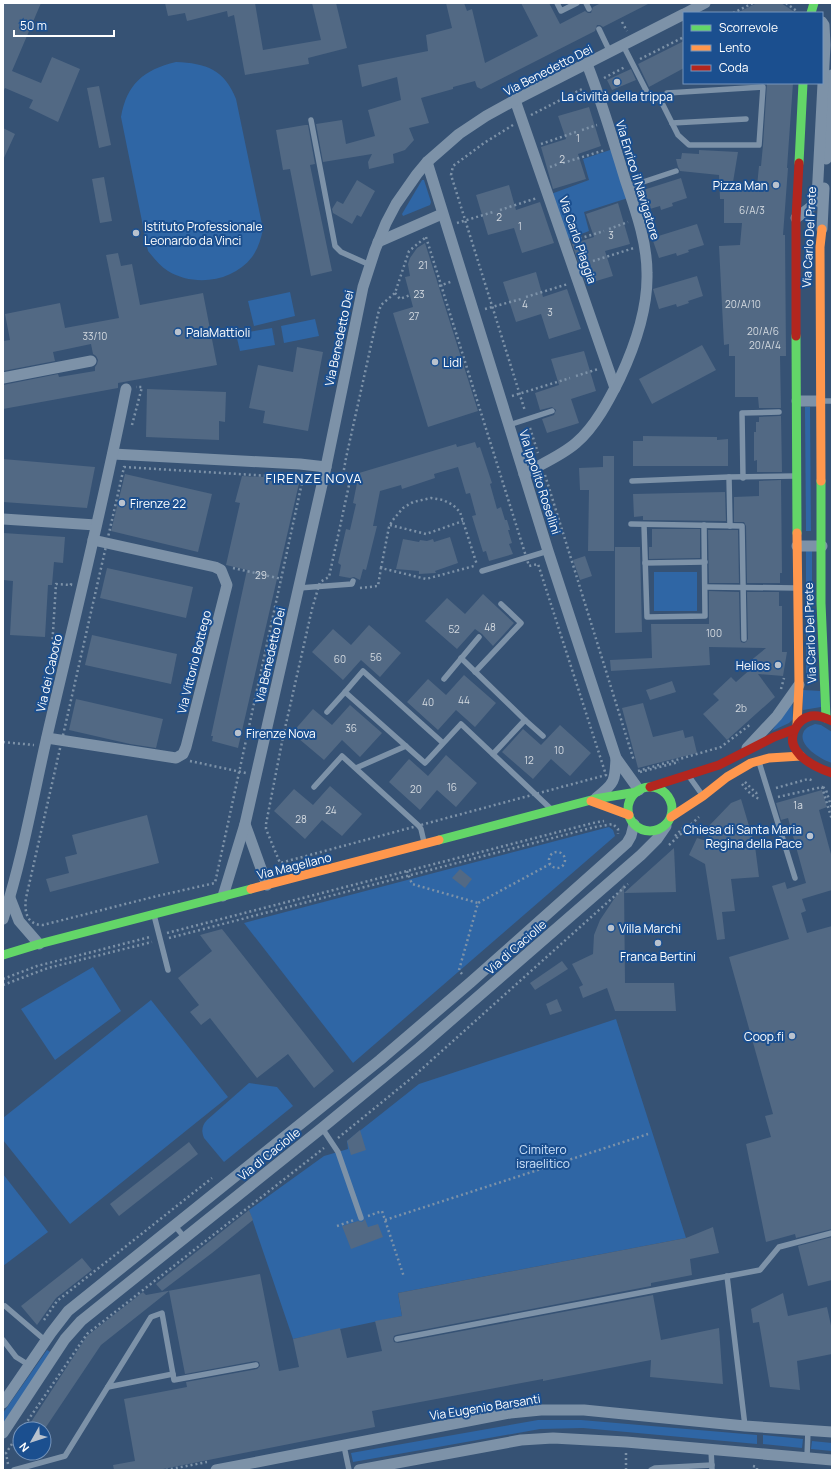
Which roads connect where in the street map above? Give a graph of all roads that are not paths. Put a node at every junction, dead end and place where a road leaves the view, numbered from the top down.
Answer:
1 (557, 3) edge
2 (577, 3) edge
3 (586, 3) edge
4 (705, 3) edge
5 (589, 9) dead end
6 (687, 12) edge
7 (683, 14) edge
8 (823, 24) edge
9 (599, 29) dead end
10 (623, 45) junction
11 (610, 52) junction
12 (587, 64) junction
13 (832, 75) edge
14 (823, 83) edge
15 (803, 84) edge
16 (823, 84) edge
17 (515, 100) junction
18 (661, 101) junction
19 (746, 119) dead end
20 (310, 120) dead end
21 (672, 123) junction
22 (427, 162) junction
23 (676, 171) dead end
24 (628, 186) junction
25 (442, 214) junction
26 (796, 218) junction
27 (823, 229) edge
28 (378, 242) junction
29 (370, 265) junction
30 (91, 361) dead end
31 (3, 378) edge
32 (615, 388) junction
33 (126, 389) dead end
34 (832, 400) edge
35 (797, 401) junction
36 (820, 401) junction
37 (552, 411) dead end
38 (779, 412) dead end
39 (508, 425) junction
40 (113, 454) junction
41 (326, 467) junction
42 (524, 474) junction
43 (797, 476) junction
44 (729, 477) junction
45 (743, 478) junction
46 (632, 481) dead end
47 (3, 519) edge
48 (631, 524) dead end
49 (644, 524) junction
50 (96, 525) junction
51 (704, 525) junction
52 (730, 526) junction
53 (93, 540) junction
54 (797, 546) junction
55 (825, 546) junction
56 (548, 551) junction
57 (705, 562) junction
58 (645, 563) junction
59 (482, 571) road end
60 (353, 581) dead end
61 (298, 588) junction
62 (705, 588) junction
63 (743, 588) junction
64 (797, 588) junction
65 (501, 604) dead end
66 (479, 637) dead end
67 (744, 639) dead end
68 (461, 658) junction
69 (475, 672) junction
70 (444, 680) dead end
71 (798, 685) junction
72 (345, 692) junction
73 (327, 712) dead end
74 (525, 720) junction
75 (829, 720) edge
76 (796, 727) junction
77 (543, 736) dead end
78 (47, 738) junction
79 (443, 743) junction
80 (406, 746) junction
81 (742, 753) junction
82 (493, 754) junction
83 (801, 756) junction
84 (616, 758) junction
85 (758, 760) junction
86 (356, 768) junction
87 (688, 774) junction
88 (831, 775) edge
89 (314, 787) dead end
90 (650, 787) junction
91 (638, 791) junction
92 (703, 796) junction
93 (593, 800) junction
94 (552, 811) junction
95 (632, 820) junction
96 (668, 821) junction
97 (245, 824) junction
98 (424, 844) junction
99 (795, 878) dead end
100 (266, 885) junction
101 (223, 896) junction
102 (10, 898) junction
103 (549, 913) junction
104 (154, 915) junction
105 (3, 919) edge
106 (560, 926) junction
107 (39, 944) junction
108 (3, 955) edge
109 (168, 970) dead end
110 (312, 1115) junction
111 (322, 1128) junction
112 (361, 1218) road end
113 (175, 1226) junction
114 (832, 1233) edge
115 (185, 1238) junction
116 (727, 1276) junction
117 (5, 1306) dead end
118 (48, 1337) junction
119 (397, 1339) dead end
120 (3, 1340) edge
121 (64, 1341) junction
122 (29, 1365) junction
123 (256, 1365) dead end
124 (173, 1374) junction
125 (108, 1387) junction
126 (3, 1403) edge
127 (744, 1426) junction
128 (808, 1430) junction
129 (832, 1432) edge
130 (3, 1433) edge
131 (344, 1446) junction
132 (711, 1449) junction
133 (806, 1458) junction
134 (832, 1460) edge
135 (712, 1468) edge
136 (14, 1470) edge
137 (216, 1470) edge
138 (349, 1470) edge
139 (359, 1470) edge
140 (651, 1470) edge

1 - 2 lane
3 - 5 lane
4 - 6 street, Via Benedetto Dei
7 - 10 street, Via Benedetto Dei
8 - 14 street, Via Carlo Del Prete
9 - 11 lane
10 - 11 street, Via Benedetto Dei
10 - 18 lane
11 - 12 street, Via Benedetto Dei
12 - 17 street, Via Benedetto Dei
12 - 24 street, Via Enrico il Navigatore
13 - 27 street, Via Carlo Del Prete
15 - 26 main road, Via Carlo Del Prete
16 - 26 street, Via Carlo Del Prete
17 - 22 street, Via Benedetto Dei
17 - 32 street, Via Carlo Piaggia
18 - 21 lane
18 - 21 lane
19 - 21 lane
20 - 29 lane
22 - 25 street, Via Ippolito Rosellini
22 - 28 street, Via Benedetto Dei
23 - 24 lane
24 - 32 street, Via Enrico il Navigatore
25 - 28 street
25 - 39 street, Via Ippolito Rosellini
26 - 35 main road, Via Carlo Del Prete
27 - 36 main road, Via Carlo Del Prete
28 - 29 street, Via Benedetto Dei
29 - 41 street, Via Benedetto Dei
30 - 31 street
32 - 42 street, Via Enrico il Navigatore
33 - 40 street, Via dei Caboto
34 - 36 lane
35 - 36 street
35 - 43 main road, Via Carlo Del Prete
36 - 55 main road, Via Carlo Del Prete
37 - 39 lane
38 - 45 lane
39 - 42 street, Via Ippolito Rosellini
40 - 41 street
40 - 50 street, Via dei Caboto
41 - 61 street, Via Benedetto Dei
42 - 56 street, Via Ippolito Rosellini
43 - 45 lane
43 - 54 main road, Via Carlo Del Prete
44 - 45 lane
44 - 46 lane
44 - 52 lane
47 - 50 street
48 - 49 lane
49 - 51 lane
49 - 58 lane
50 - 53 street, Via dei Caboto
51 - 52 lane
51 - 57 lane
52 - 63 lane
53 - 78 street, Via dei Caboto
53 - 78 street, Via Vittorio Bottego
54 - 55 street
54 - 64 main road, Via Carlo Del Prete
55 - 75 main road, Via Carlo Del Prete
56 - 59 lane
56 - 84 street, Via Ippolito Rosellini
57 - 58 lane
57 - 62 lane
58 - 62 lane
60 - 61 lane
61 - 97 street, Via Benedetto Dei
62 - 63 lane
63 - 64 lane
63 - 67 lane
64 - 71 main road, Via Carlo Del Prete
65 - 69 lane
66 - 68 lane
68 - 69 lane
68 - 70 lane
69 - 74 lane
71 - 76 main road, Via Carlo Del Prete
71 - 81 street, Via Carlo Del Prete
72 - 73 lane
72 - 79 lane
72 - 80 lane
74 - 77 lane
74 - 82 lane
75 - 76 main road, Via Carlo Del Prete
76 - 81 main road
76 - 83 main road, Via Carlo Del Prete
78 - 102 street, Via dei Caboto
79 - 80 lane
79 - 82 lane
80 - 86 lane
81 - 87 main road
82 - 94 lane
83 - 85 main road
83 - 88 main road
84 - 91 street, Via Ippolito Rosellini
84 - 93 street, Via Ippolito Rosellini
85 - 92 main road
85 - 99 lane
86 - 89 lane
86 - 98 lane
87 - 90 main road
87 - 92 lane
90 - 91 main road, Via Magellano
90 - 96 main road
91 - 93 main road, Via Magellano
91 - 95 main road
92 - 96 main road
93 - 94 main road, Via Magellano
93 - 95 main road
94 - 98 main road, Via Magellano
95 - 96 main road
95 - 103 street, Via di Caciolle
96 - 106 street
97 - 100 street
97 - 101 street, Via Benedetto Dei
98 - 100 main road, Via Magellano
100 - 101 main road, Via Magellano
101 - 104 main road, Via Magellano
102 - 105 street, Via dei Caboto
102 - 107 street
103 - 106 street, Via di Caciolle
103 - 110 street, Via di Caciolle
104 - 107 main road, Via Magellano
104 - 109 lane
106 - 111 street, Via di Caciolle
107 - 108 main road, Via Magellano
110 - 111 street
110 - 113 street, Via di Caciolle
111 - 112 lane
111 - 115 street, Via di Caciolle
113 - 115 lane
113 - 118 street, Via di Caciolle
114 - 116 lane
115 - 121 street, Via di Caciolle
116 - 119 lane
116 - 127 lane
117 - 118 lane
118 - 121 street
118 - 122 street, Via di Caciolle
120 - 122 lane
121 - 130 street, Via di Caciolle
122 - 126 street, Via di Caciolle
123 - 124 lane
124 - 125 lane
124 - 125 lane
125 - 136 lane
127 - 128 street, Via Eugenio Barsanti
127 - 131 street, Via Eugenio Barsanti
128 - 129 street, Via Eugenio Barsanti
128 - 133 lane
131 - 137 street, Via Eugenio Barsanti
131 - 138 lane
132 - 133 street
132 - 135 lane
132 - 139 street
133 - 134 street
135 - 140 lane

